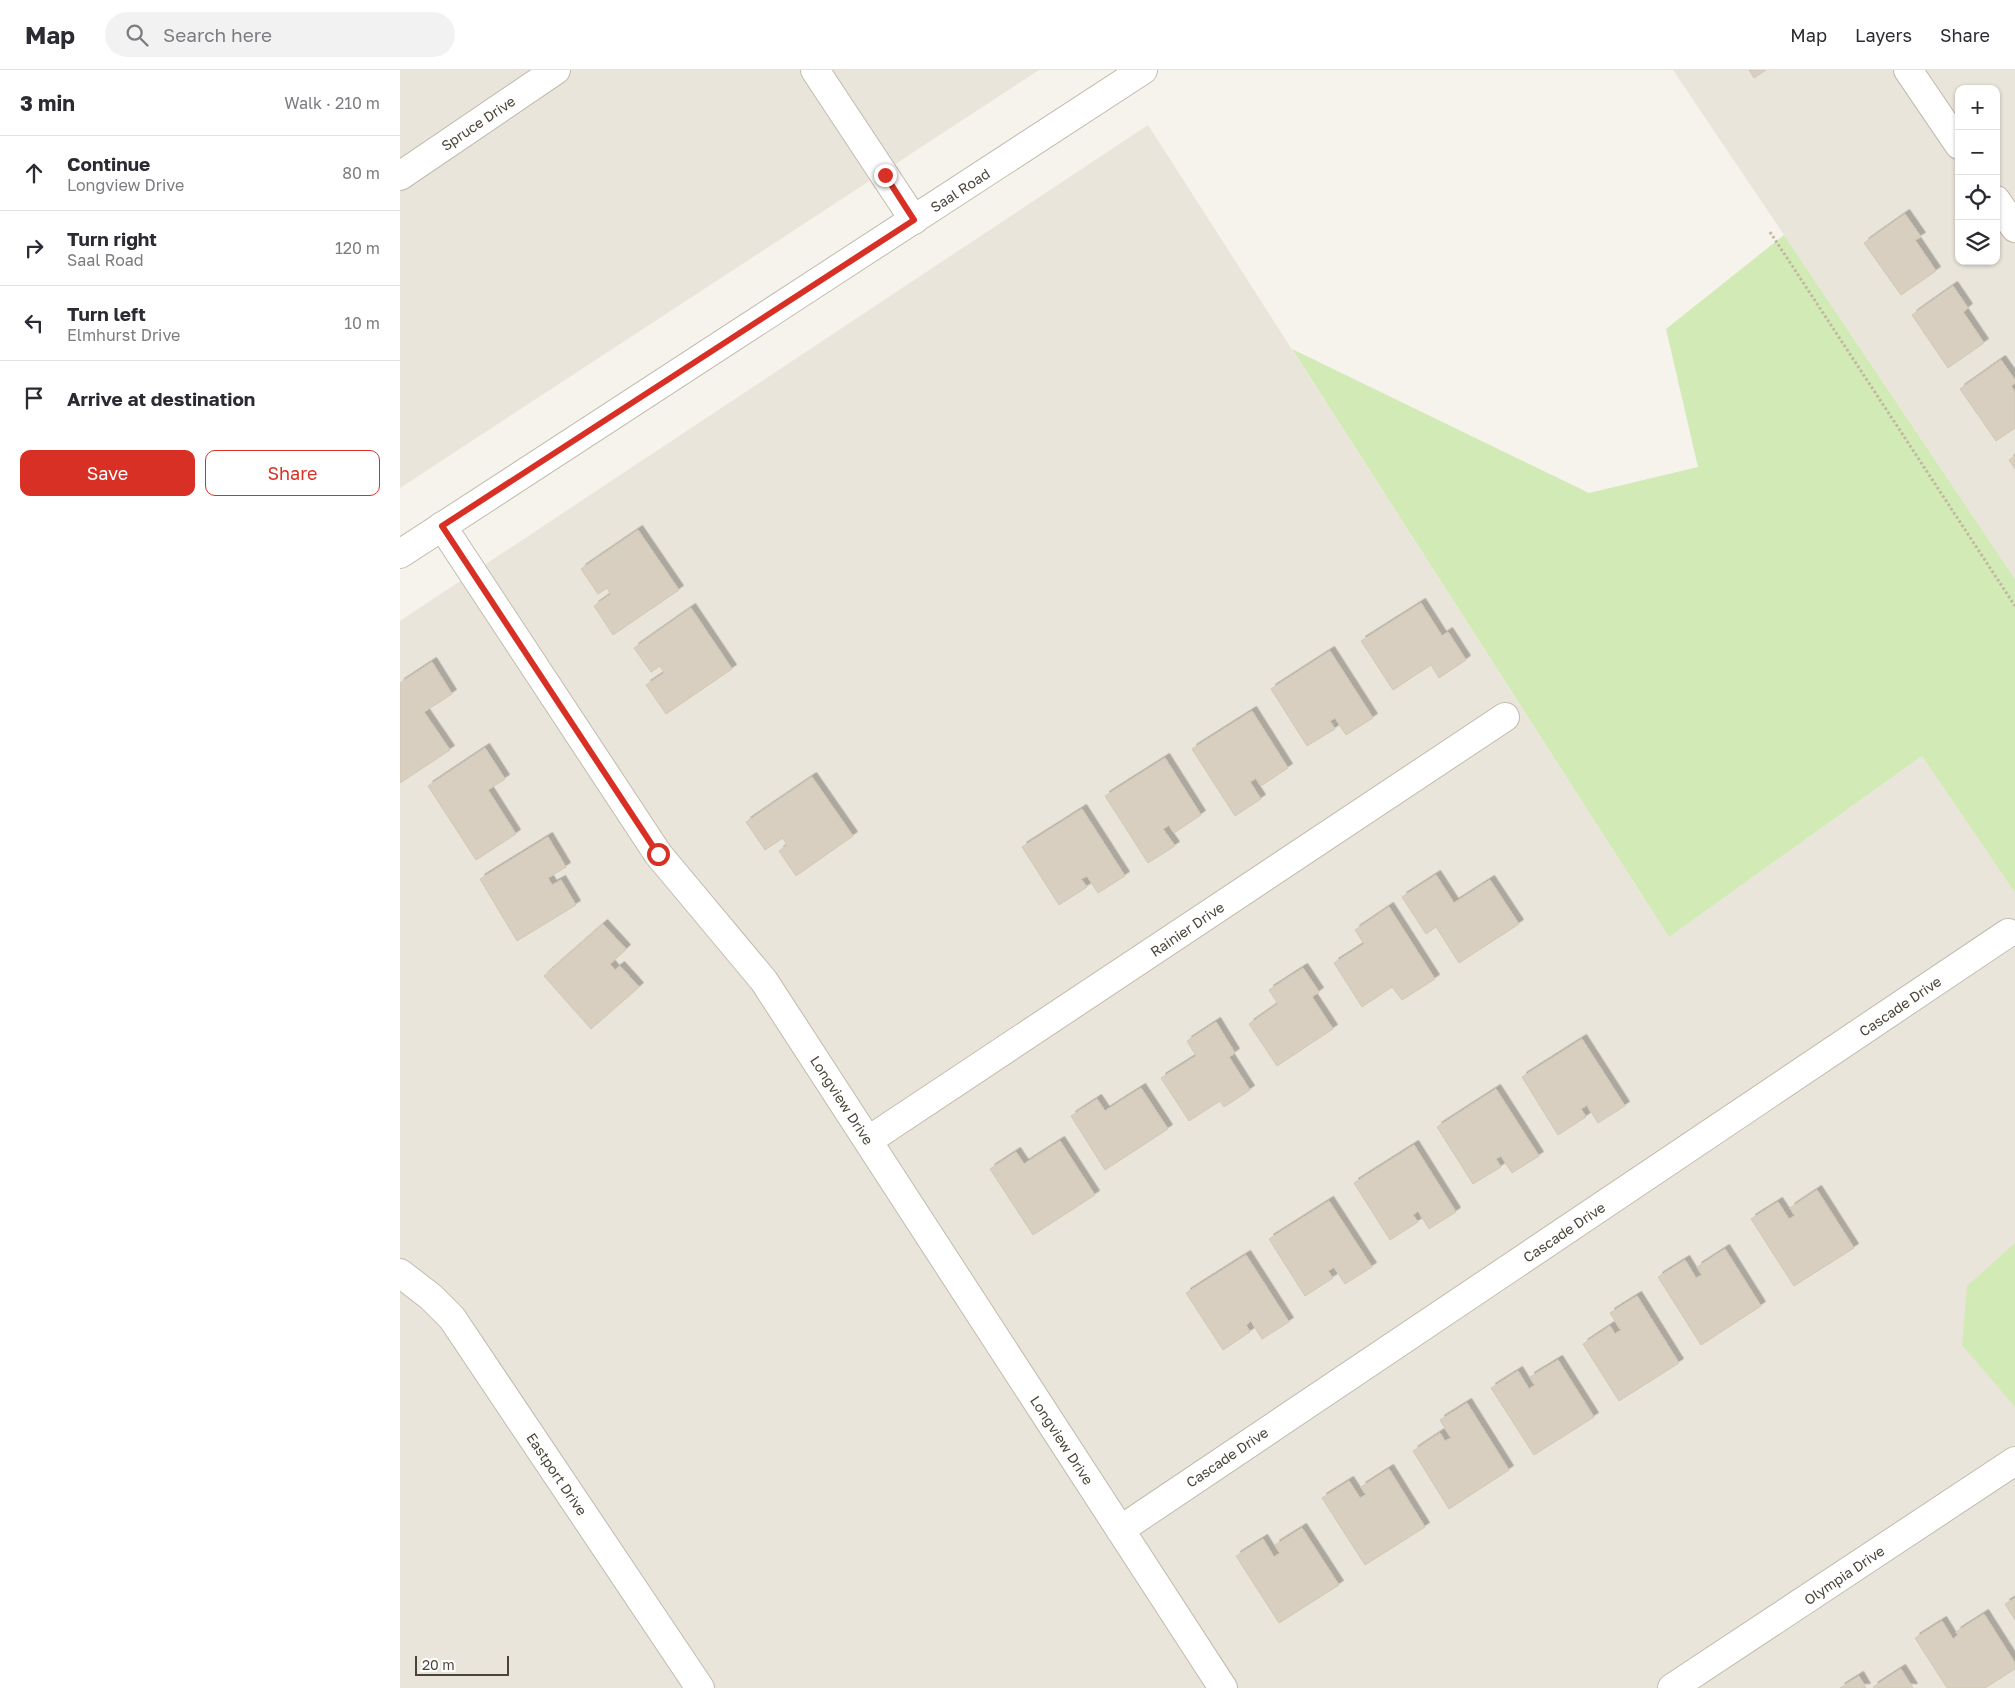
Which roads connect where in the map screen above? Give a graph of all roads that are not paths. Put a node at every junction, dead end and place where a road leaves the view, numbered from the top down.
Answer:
1 (556, 70) edge
2 (815, 70) edge
3 (1143, 70) edge
4 (1908, 70) edge
5 (1955, 139) edge
6 (400, 176) edge
7 (914, 220) junction
8 (442, 526) junction
9 (400, 554) edge
10 (1505, 717) dead end
11 (2008, 933) dead end
12 (869, 1140) junction
13 (400, 1272) edge
14 (2015, 1461) edge
15 (1120, 1530) junction
16 (700, 1688) edge
17 (1223, 1688) edge
18 (1672, 1688) edge

1 - 6 street, Spruce Drive
2 - 7 street
3 - 7 street, Saal Road
4 - 5 street
7 - 8 street, Saal Road
8 - 9 street, Saal Road
8 - 12 street, Longview Drive
10 - 12 street, Rainier Drive
11 - 15 street, Cascade Drive
12 - 15 street, Longview Drive
13 - 16 street, Eastport Drive
14 - 18 street, Olympia Drive
15 - 17 street, Longview Drive

